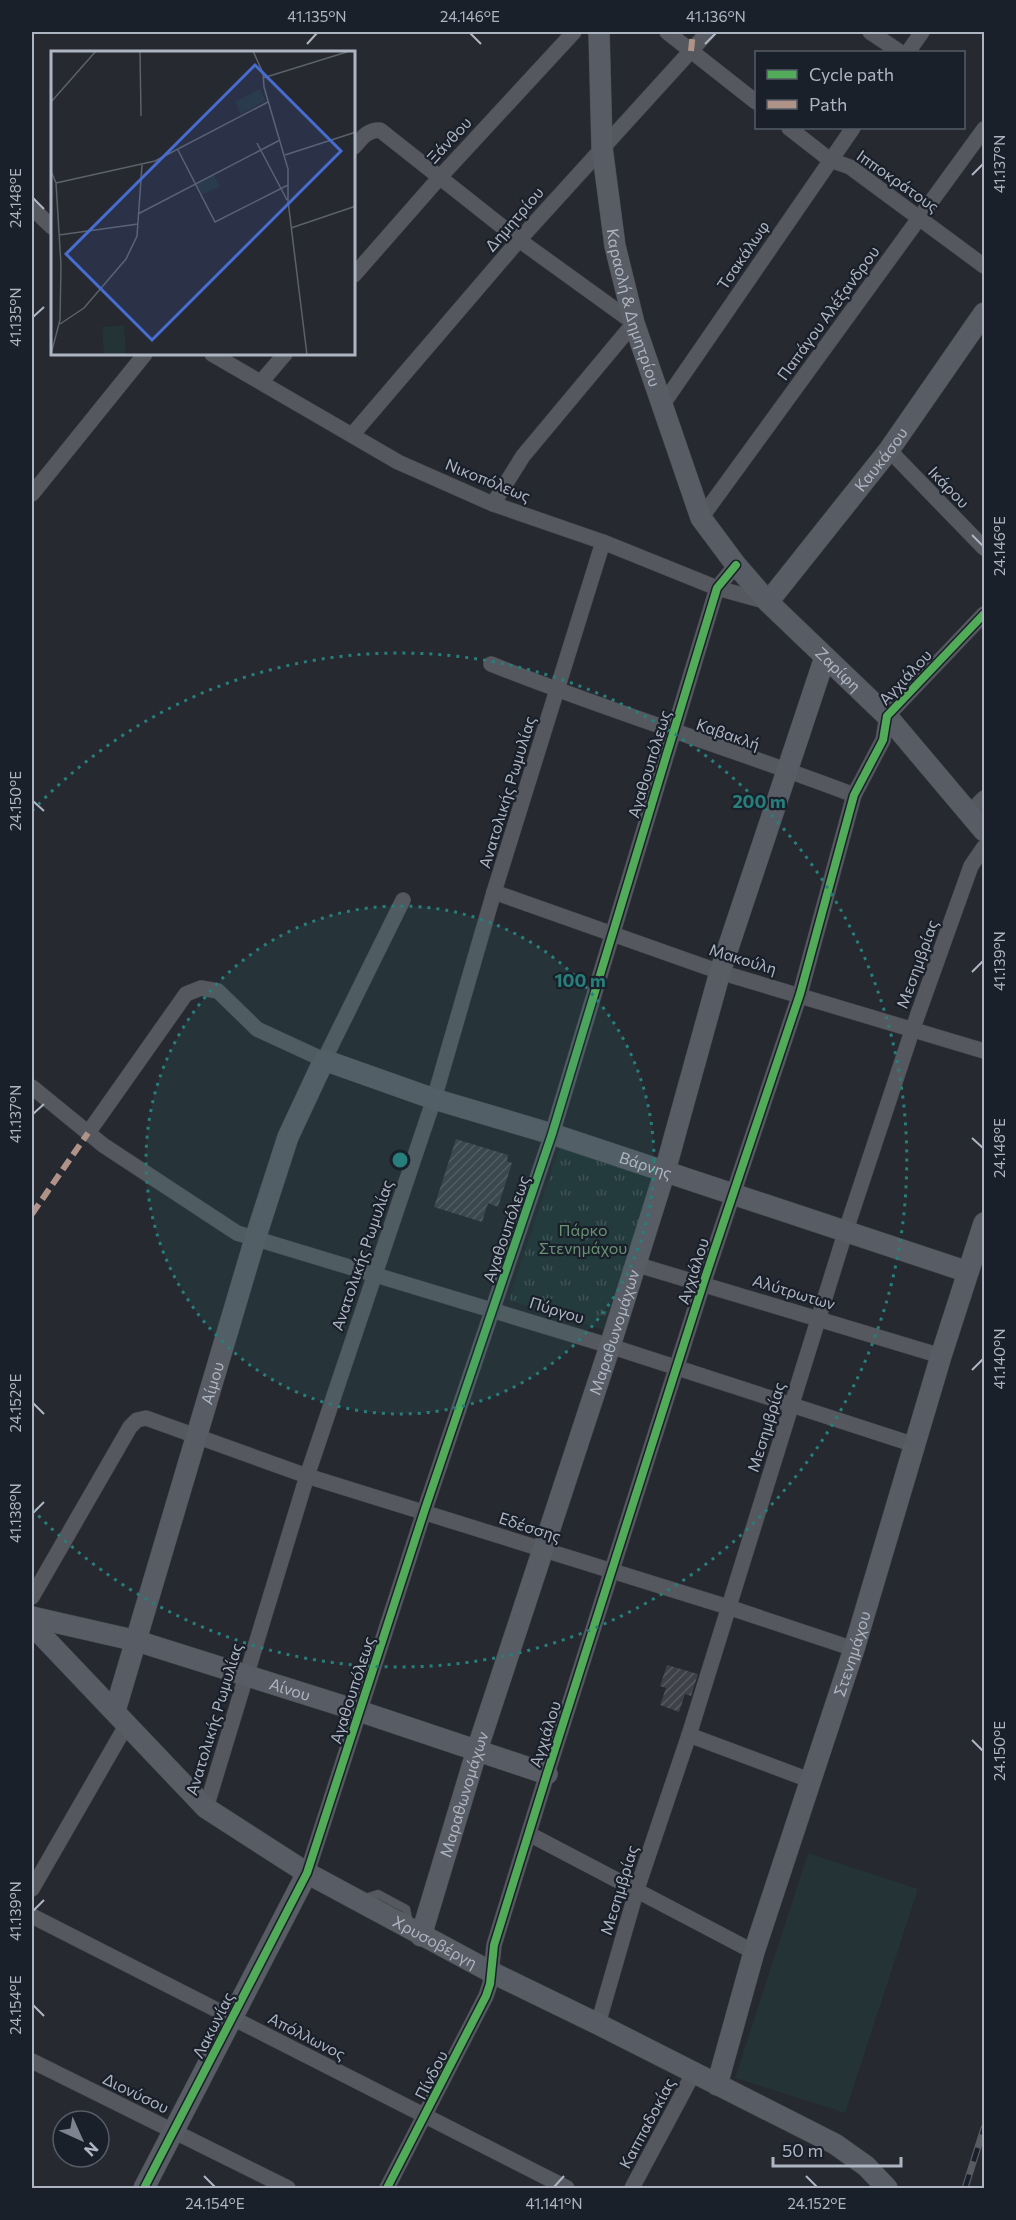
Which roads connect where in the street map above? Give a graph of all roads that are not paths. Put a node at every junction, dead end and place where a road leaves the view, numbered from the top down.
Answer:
1 (574, 32) edge
2 (598, 32) edge
3 (667, 32) edge
4 (708, 32) edge
5 (870, 32) edge
6 (922, 32) edge
7 (692, 51) junction
8 (898, 51) edge
9 (909, 51) edge
10 (755, 101) edge
11 (790, 129) edge
12 (853, 129) edge
13 (984, 129) edge
14 (356, 145) edge
15 (602, 147) junction
16 (830, 160) junction
17 (440, 177) junction
18 (32, 208) edge
19 (920, 218) junction
20 (51, 226) edge
21 (519, 240) junction
22 (984, 266) edge
23 (356, 273) edge
24 (984, 313) edge
25 (634, 323) junction
26 (143, 356) edge
27 (216, 356) edge
28 (283, 356) edge
29 (261, 382) junction
30 (663, 404) junction
31 (352, 435) junction
32 (889, 450) junction
33 (32, 494) edge
34 (494, 504) junction
35 (701, 518) junction
36 (603, 542) junction
37 (984, 548) edge
38 (736, 565) junction
39 (717, 588) junction
40 (768, 602) junction
41 (984, 614) edge
42 (825, 657) junction
43 (491, 664) dead end
44 (557, 691) junction
45 (887, 716) junction
46 (673, 730) junction
47 (786, 769) junction
48 (854, 795) junction
49 (984, 798) edge
50 (969, 813) junction
51 (984, 831) edge
52 (984, 847) edge
53 (494, 892) junction
54 (403, 900) dead end
55 (612, 933) junction
56 (720, 972) junction
57 (800, 994) junction
58 (913, 1028) junction
59 (984, 1051) edge
60 (324, 1060) junction
61 (32, 1087) edge
62 (434, 1099) junction
63 (88, 1133) junction
64 (552, 1134) junction
65 (665, 1171) junction
66 (733, 1193) junction
67 (984, 1223) edge
68 (846, 1230) junction
69 (255, 1239) junction
70 (635, 1264) junction
71 (968, 1272) junction
72 (374, 1274) junction
73 (703, 1284) junction
74 (493, 1310) junction
75 (819, 1319) junction
76 (610, 1346) junction
77 (941, 1356) junction
78 (676, 1368) junction
79 (792, 1405) junction
80 (196, 1438) junction
81 (915, 1445) junction
82 (307, 1476) junction
83 (424, 1512) junction
84 (542, 1550) junction
85 (612, 1572) junction
86 (32, 1597) edge
87 (728, 1607) junction
88 (32, 1617) edge
89 (32, 1625) edge
90 (137, 1641) junction
91 (854, 1649) junction
92 (246, 1676) junction
93 (359, 1711) junction
94 (121, 1717) junction
95 (689, 1736) junction
96 (477, 1750) junction
97 (546, 1774) junction
98 (812, 1781) junction
99 (206, 1808) junction
100 (529, 1834) junction
101 (307, 1873) junction
102 (32, 1889) edge
103 (637, 1889) junction
104 (32, 1916) edge
105 (416, 1933) junction
106 (754, 1952) junction
107 (491, 1972) junction
108 (232, 2017) junction
109 (598, 2024) junction
110 (32, 2061) edge
111 (693, 2074) junction
112 (717, 2085) junction
113 (425, 2116) junction
114 (173, 2132) junction
115 (144, 2188) edge
116 (288, 2188) edge
117 (387, 2188) edge
118 (567, 2188) edge
119 (632, 2188) edge
120 (886, 2188) edge

1 - 17 street, Ξάνθου
2 - 15 street, Καραολή & Δημητρίου
3 - 7 street
4 - 7 street, Δημητρίου
5 - 8 street
6 - 9 street
7 - 10 street
7 - 15 street, Δημητρίου
11 - 16 street, Ιπποκράτους
12 - 16 street, Τσακάλωφ
13 - 19 street, Παπάγου Αλέξανδρου
14 - 17 street
15 - 21 street, Δημητρίου
15 - 25 street, Καραολή & Δημητρίου
16 - 19 street, Ιπποκράτους
16 - 30 street, Τσακάλωφ
17 - 21 street
17 - 23 street, Ξάνθου
18 - 20 street
19 - 22 street, Ιπποκράτους
19 - 35 street, Παπάγου Αλέξανδρου
21 - 25 street
21 - 31 street, Δημητρίου
24 - 32 street, Καυκάσου
25 - 30 street, Καραολή & Δημητρίου
25 - 34 street
26 - 33 street
27 - 29 street, Νικοπόλεως
28 - 29 street
29 - 31 street, Νικοπόλεως
30 - 35 street, Καραολή & Δημητρίου
31 - 34 street, Νικοπόλεως
32 - 37 street, Ικάρου
32 - 40 street, Καυκάσου
34 - 36 street, Νικοπόλεως
35 - 38 street, Καραολή & Δημητρίου
36 - 39 street, Νικοπόλεως
36 - 44 street, Ανατολικής Ρωμυλίας
38 - 39 street
38 - 40 street, Ζαρίφη
39 - 40 street, Νικοπόλεως
39 - 46 street, Αγαθουπόλεως
40 - 42 street, Ζαρίφη
41 - 45 street, Αγχιάλου
42 - 45 street, Ζαρίφη
42 - 47 street, Μαραθωνομάχων
43 - 44 street, Καβακλή
44 - 46 street, Καβακλή
44 - 53 street, Ανατολικής Ρωμυλίας
45 - 48 street, Αγχιάλου
45 - 50 street, Ζαρίφη
46 - 47 street, Καβακλή
46 - 55 street, Αγαθουπόλεως
47 - 48 street, Καβακλή
47 - 56 street, Μαραθωνομάχων
48 - 57 street, Αγχιάλου
49 - 50 street
50 - 51 street, Ζαρίφη
52 - 58 street, Μεσημβρίας
53 - 55 street, Μακούλη
53 - 62 street, Ανατολικής Ρωμυλίας
54 - 60 street
55 - 56 street, Μακούλη
55 - 64 street, Αγαθουπόλεως
56 - 57 street, Μακούλη
56 - 65 street, Μαραθωνομάχων
57 - 58 street, Μακούλη
57 - 66 street, Αγχιάλου
58 - 59 street, Μακούλη
58 - 68 street, Μεσημβρίας
60 - 62 street, Βάρνης
60 - 63 street
60 - 69 street, Αίμου
61 - 63 street, Πύργου
62 - 64 street, Βάρνης
62 - 72 street, Ανατολικής Ρωμυλίας
63 - 69 street, Πύργου
64 - 65 street, Βάρνης
64 - 74 street, Αγαθουπόλεως
65 - 66 street, Βάρνης
65 - 70 street, Μαραθωνομάχων
66 - 68 street, Βάρνης
66 - 73 street, Αγχιάλου
67 - 71 street, Στενημάχου
68 - 71 street, Βάρνης
68 - 75 street, Μεσημβρίας
69 - 72 street, Πύργου
69 - 80 street, Αίμου
70 - 73 street, Αλύτρωτων
70 - 76 street, Μαραθωνομάχων
71 - 77 street, Στενημάχου
72 - 74 street, Πύργου
72 - 82 street, Ανατολικής Ρωμυλίας
73 - 75 street, Αλύτρωτων
73 - 78 street, Αγχιάλου
74 - 76 street, Πύργου
74 - 83 street, Αγαθουπόλεως
75 - 77 street, Αλύτρωτων
75 - 79 street, Μεσημβρίας
76 - 78 street, Πύργου
76 - 84 street, Μαραθωνομάχων
77 - 81 street, Στενημάχου
78 - 79 street, Πύργου
78 - 85 street, Αγχιάλου
79 - 81 street, Πύργου
79 - 87 street, Μεσημβρίας
80 - 82 street, Εδέσσης
80 - 86 street, Εδέσσης
80 - 90 street, Αίμου
81 - 91 street, Στενημάχου
82 - 83 street, Εδέσσης
82 - 92 street, Ανατολικής Ρωμυλίας
83 - 84 street, Εδέσσης
83 - 93 street, Αγαθουπόλεως
84 - 85 street, Εδέσσης
84 - 96 street, Μαραθωνομάχων
85 - 87 street, Εδέσσης
85 - 97 street, Αγχιάλου
87 - 91 street, Εδέσσης
87 - 95 street, Μεσημβρίας
88 - 90 street, Αίνου
89 - 94 street, Χρυσοβέργη
90 - 92 street, Αίνου
90 - 94 street, Αίμου
91 - 98 street, Στενημάχου
92 - 93 street, Αίνου
92 - 99 street, Ανατολικής Ρωμυλίας
93 - 96 street, Αίνου
93 - 101 street, Αγαθουπόλεως
94 - 99 street, Χρυσοβέργη
94 - 102 street
95 - 98 street
95 - 103 street, Μεσημβρίας
96 - 97 street, Αίνου
96 - 105 street, Μαραθωνομάχων
97 - 100 street, Αγχιάλου
98 - 106 street, Στενημάχου
99 - 101 street, Χρυσοβέργη
100 - 103 street
100 - 107 street, Αγχιάλου
101 - 105 street, Χρυσοβέργη
101 - 108 street, Λακωνίας
103 - 106 street
103 - 109 street, Μεσημβρίας
104 - 108 street, Απόλλωνος
105 - 107 street, Χρυσοβέργη
106 - 112 street, Στενημάχου
107 - 109 street, Χρυσοβέργη
107 - 113 street, Πίνδου
108 - 113 street, Απόλλωνος
108 - 114 street, Λακωνίας
109 - 111 street, Χρυσοβέργη
110 - 114 street, Διονύσου
111 - 112 street, Χρυσοβέργη
111 - 119 street, Καππαδοκίας
112 - 120 street, Χρυσοβέργη
113 - 117 street, Πίνδου
113 - 118 street, Απόλλωνος
114 - 115 street, Λακωνίας
114 - 116 street, Διονύσου

